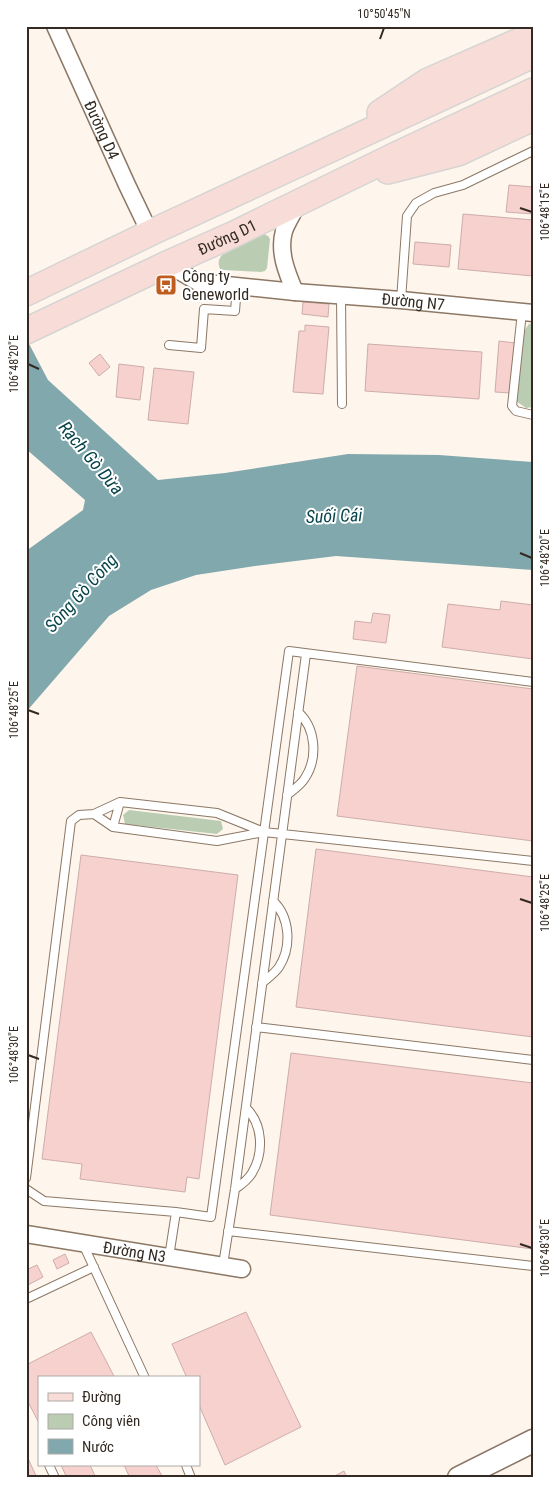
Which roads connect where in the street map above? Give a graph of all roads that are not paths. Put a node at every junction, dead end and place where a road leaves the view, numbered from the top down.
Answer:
1 (55, 26) edge
2 (533, 35) edge
3 (533, 55) edge
4 (533, 91) edge
5 (533, 118) edge
6 (533, 151) edge
7 (321, 154) junction
8 (338, 184) junction
9 (298, 202) junction
10 (150, 233) junction
11 (167, 264) junction
12 (40, 278) edge
13 (237, 286) junction
14 (295, 292) junction
15 (26, 293) edge
16 (341, 296) junction
17 (401, 300) junction
18 (527, 313) edge
19 (26, 331) edge
20 (169, 346) dead end
21 (342, 404) dead end
22 (533, 415) edge
23 (306, 654) junction
24 (533, 682) edge
25 (298, 712) junction
26 (287, 795) junction
27 (120, 802) junction
28 (94, 814) junction
29 (113, 827) junction
30 (264, 832) junction
31 (282, 833) junction
32 (533, 861) edge
33 (273, 901) junction
34 (262, 983) junction
35 (256, 1027) junction
36 (533, 1060) edge
37 (246, 1108) junction
38 (26, 1178) edge
39 (26, 1189) edge
40 (235, 1189) junction
41 (176, 1212) junction
42 (228, 1231) junction
43 (26, 1234) edge
44 (82, 1242) junction
45 (169, 1257) junction
46 (223, 1265) junction
47 (533, 1266) edge
48 (94, 1267) junction
49 (242, 1269) dead end
50 (26, 1300) edge
51 (144, 1376) edge
52 (533, 1441) edge
53 (49, 1466) edge
54 (186, 1466) edge
55 (55, 1478) edge
56 (191, 1478) edge
57 (458, 1478) edge

1 - 10 street, Đường D4
2 - 7 main road
3 - 7 main road
4 - 8 main road, Đường D1
5 - 8 main road
6 - 17 lane
7 - 10 main road
8 - 9 main road, Đường D1
9 - 11 main road, Đường D1
9 - 14 street
10 - 12 main road
11 - 13 street, Đường N7
11 - 19 main road, Đường D1
12 - 15 main road
13 - 14 street, Đường N7
13 - 20 lane
14 - 16 street, Đường N7
16 - 17 street, Đường N7
16 - 21 lane
17 - 18 street, Đường N7
18 - 22 lane
23 - 24 lane
23 - 25 lane
23 - 30 lane
25 - 26 lane
25 - 26 lane
26 - 31 lane
27 - 28 lane
27 - 29 lane
27 - 30 lane
28 - 29 lane
28 - 38 lane
29 - 30 lane
30 - 31 lane
30 - 41 lane
31 - 32 lane
31 - 33 lane
33 - 34 lane
33 - 34 lane
34 - 35 lane
35 - 36 lane
35 - 37 lane
37 - 40 lane
37 - 40 lane
39 - 41 lane
40 - 42 lane
41 - 45 lane
42 - 46 lane
42 - 47 lane
43 - 44 street, Đường N3
44 - 45 street, Đường N3
44 - 48 lane
45 - 46 street, Đường N3
46 - 49 street, Đường N3
48 - 50 lane
48 - 51 lane
52 - 57 street
53 - 55 lane
54 - 56 lane

